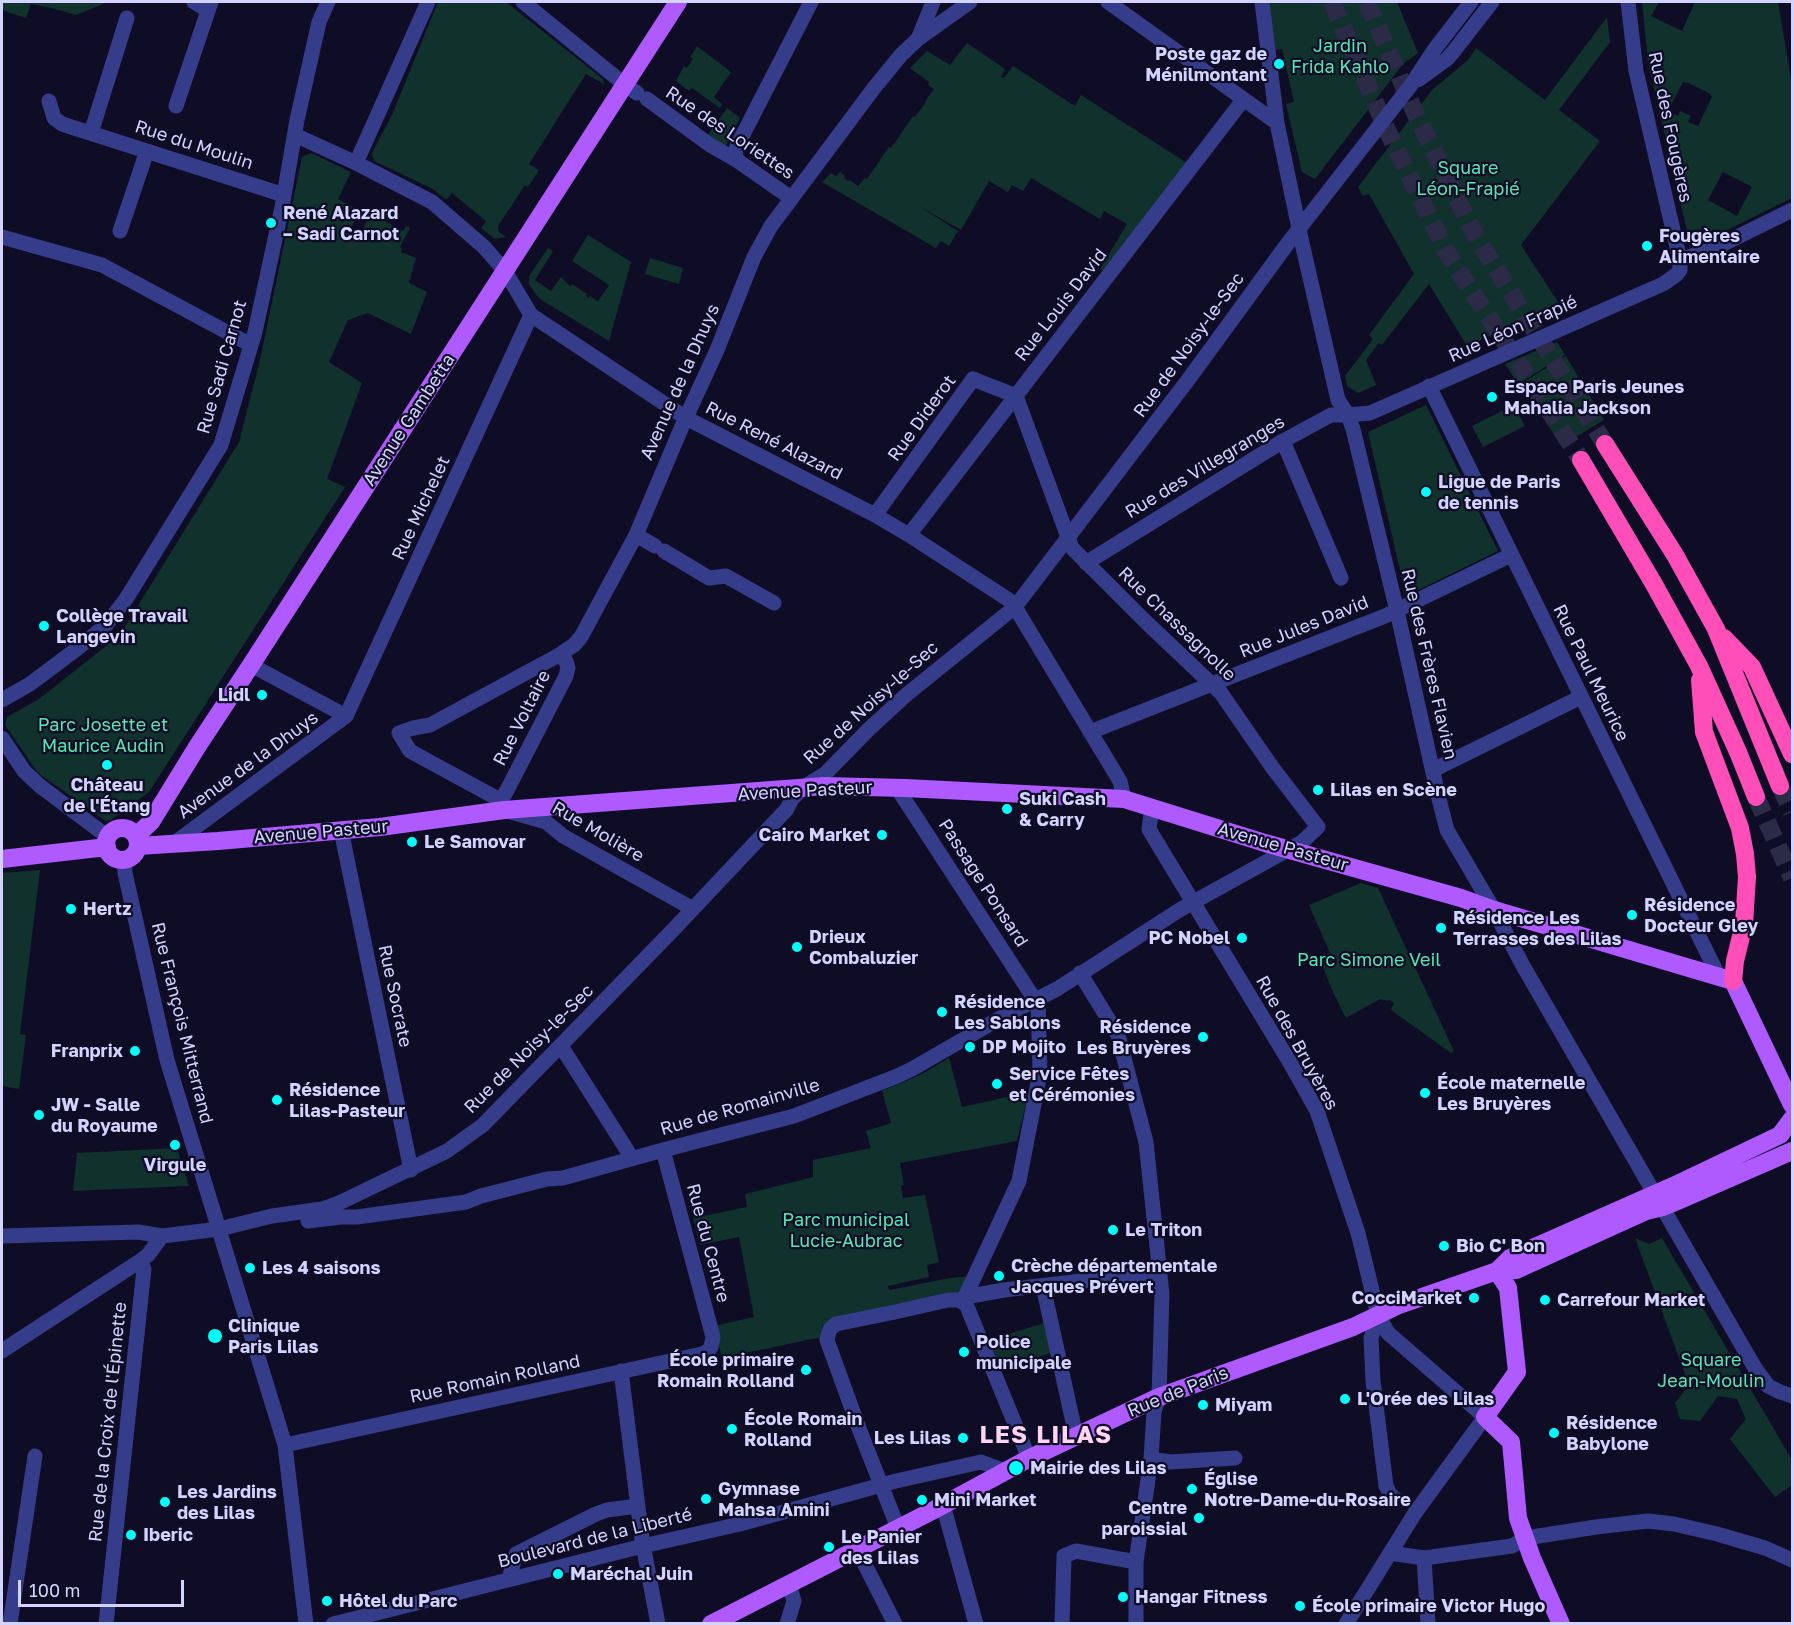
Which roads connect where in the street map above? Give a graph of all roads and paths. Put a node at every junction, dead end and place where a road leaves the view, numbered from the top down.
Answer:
1 (194, 2) edge
2 (328, 2) edge
3 (428, 2) edge
4 (523, 2) edge
5 (678, 2) edge
6 (811, 2) edge
7 (933, 2) edge
8 (970, 2) edge
9 (1108, 2) edge
10 (1262, 2) edge
11 (1471, 2) edge
12 (1491, 2) edge
13 (1628, 2) edge
14 (209, 6) edge
15 (128, 18) dead end
16 (918, 39) junction
17 (1411, 85) junction
18 (636, 92) junction
19 (1243, 100) junction
20 (49, 101) dead end
21 (177, 106) dead end
22 (1277, 123) junction
23 (92, 133) junction
24 (295, 135) junction
25 (147, 151) junction
26 (738, 161) junction
27 (356, 163) junction
28 (284, 195) junction
29 (791, 198) junction
30 (1792, 210) edge
31 (1299, 229) junction
32 (120, 231) dead end
33 (2, 237) edge
34 (1680, 260) junction
35 (505, 271) junction
36 (531, 315) junction
37 (250, 345) junction
38 (1429, 386) junction
39 (1016, 396) junction
40 (1348, 415) junction
41 (686, 418) junction
42 (1283, 441) junction
43 (1605, 444) tunnel mouth
44 (1581, 460) tunnel mouth
45 (875, 515) junction
46 (636, 535) junction
47 (909, 535) junction
48 (1068, 539) junction
49 (1512, 555) junction
50 (1086, 563) junction
51 (1341, 578) dead end
52 (774, 603) dead end
53 (1015, 607) junction
54 (1397, 610) junction
55 (1716, 629) junction
56 (559, 655) junction
57 (251, 665) junction
58 (1699, 666) junction
59 (1213, 684) junction
60 (1581, 697) junction
61 (2, 700) edge
62 (346, 717) junction
63 (1090, 732) junction
64 (399, 733) joint
65 (2, 738) edge
66 (1792, 754) edge
67 (1432, 770) junction
68 (1780, 786) tunnel mouth
69 (804, 787) junction
70 (897, 788) junction
71 (1756, 797) tunnel mouth
72 (1124, 799) junction
73 (502, 805) junction
74 (1152, 807) junction
75 (341, 830) junction
76 (137, 841) junction
77 (108, 842) junction
78 (173, 844) junction
79 (1288, 849) junction
80 (2, 859) edge
81 (124, 860) junction
82 (1192, 902) junction
83 (693, 909) junction
84 (1494, 910) junction
85 (1080, 973) junction
86 (1726, 979) junction
87 (1037, 999) junction
88 (561, 1046) junction
89 (1792, 1105) edge
90 (1792, 1119) edge
91 (663, 1150) junction
92 (1792, 1151) edge
93 (632, 1158) junction
94 (411, 1170) junction
95 (1658, 1200) junction
96 (341, 1210) junction
97 (219, 1229) junction
98 (2, 1236) edge
99 (162, 1236) junction
100 (140, 1261) junction
101 (1497, 1271) junction
102 (1160, 1272) junction
103 (1043, 1286) junction
104 (966, 1301) junction
105 (1378, 1315) junction
106 (711, 1347) joint
107 (2, 1351) edge
108 (621, 1371) junction
109 (1792, 1396) edge
110 (1159, 1397) junction
111 (1485, 1417) junction
112 (1076, 1436) junction
113 (285, 1445) junction
114 (36, 1456) dead end
115 (1235, 1458) dead end
116 (1028, 1459) junction
117 (1151, 1459) junction
118 (1005, 1471) junction
119 (881, 1485) junction
120 (1389, 1494) tunnel mouth
121 (944, 1505) junction
122 (638, 1506) junction
123 (898, 1528) junction
124 (1526, 1538) junction
125 (643, 1546) junction
126 (857, 1549) junction
127 (1390, 1553) junction
128 (1424, 1558) junction
129 (1792, 1560) edge
130 (1136, 1562) junction
131 (509, 1579) junction
132 (789, 1584) junction
133 (10, 1623) edge
134 (106, 1623) edge
135 (306, 1623) edge
136 (333, 1623) edge
137 (658, 1623) edge
138 (711, 1623) edge
139 (787, 1623) edge
140 (896, 1623) edge
141 (975, 1623) edge
142 (1062, 1623) edge
143 (1136, 1623) edge
144 (1346, 1623) edge
145 (1428, 1623) edge
146 (1561, 1623) edge

1 - 14 street
2 - 24 street, Rue Sadi Carnot
3 - 27 street
4 - 18 street, Rue des Loriettes
5 - 18 main road, Avenue Gambetta
6 - 26 street
7 - 16 street
8 - 16 street, Avenue de la Dhuys
9 - 19 street
10 - 22 street, Rue des Frères Flavien
11 - 17 street, Rue de Noisy-le-Sec
12 - 17 street, Rue de Noisy-le-Sec
13 - 34 street, Rue des Fougères
14 - 21 street
15 - 23 street
16 - 29 street, Avenue de la Dhuys
17 - 31 street, Rue de Noisy-le-Sec
18 - 26 street, Rue des Loriettes
18 - 35 main road, Avenue Gambetta
19 - 22 street
19 - 39 street, Rue Louis David
20 - 23 street, Rue du Moulin
22 - 31 street, Rue des Frères Flavien
23 - 25 street, Rue du Moulin
24 - 27 street, Rue René Alazard
24 - 28 street, Rue Sadi Carnot
25 - 28 street, Rue du Moulin
25 - 32 street
26 - 29 street, Rue des Loriettes
27 - 35 street, Rue René Alazard
28 - 37 street, Rue Sadi Carnot
29 - 41 street, Avenue de la Dhuys
30 - 34 street
31 - 40 street, Rue des Frères Flavien
31 - 48 street, Rue de Noisy-le-Sec
33 - 37 street
34 - 38 street, Rue Léon Frapié
35 - 36 street, Rue René Alazard
35 - 57 main road, Avenue Gambetta
36 - 41 street, Rue René Alazard
36 - 62 street, Rue Michelet
37 - 61 street, Rue Sadi Carnot
38 - 40 street, Rue Léon Frapié
38 - 49 street, Rue Paul Meurice
39 - 45 street, Rue Diderot
39 - 47 street, Rue Louis David
39 - 48 street, Rue Chassagnolle
40 - 42 street, Rue des Villegranges
40 - 54 street, Rue des Frères Flavien
41 - 45 street, Rue René Alazard
41 - 46 street, Avenue de la Dhuys
42 - 50 street, Rue des Villegranges
42 - 51 street
43 - 55 highway
44 - 58 highway
45 - 47 street, Rue René Alazard
46 - 52 street
46 - 56 street, Avenue de la Dhuys
47 - 53 street, Rue René Alazard
48 - 50 street, Rue Chassagnolle
48 - 53 street, Rue de Noisy-le-Sec
49 - 54 street, Rue Jules David
49 - 60 street, Rue Paul Meurice
50 - 59 street, Rue Chassagnolle
53 - 63 street
53 - 69 street, Rue de Noisy-le-Sec
54 - 59 street, Rue Jules David
54 - 67 street, Rue des Frères Flavien
55 - 66 highway
55 - 68 highway
56 - 64 street, Avenue de la Dhuys
56 - 73 street, Rue Voltaire
57 - 62 street
57 - 76 main road, Avenue Gambetta
58 - 71 highway
58 - 86 highway
59 - 63 street, Rue Jules David
59 - 79 street, Rue Chassagnolle
60 - 67 street
60 - 86 street, Rue Paul Meurice
62 - 78 street, Avenue de la Dhuys
63 - 72 street
64 - 73 street, Rue Molière
65 - 77 street
67 - 84 street, Rue des Frères Flavien
69 - 70 main road, Avenue Pasteur
69 - 73 main road, Avenue Pasteur
69 - 83 street, Rue de Noisy-le-Sec
70 - 72 main road, Avenue Pasteur
70 - 87 street, Passage Ponsard
72 - 74 main road, Avenue Pasteur
73 - 75 main road, Avenue Pasteur
73 - 83 street, Rue Molière
74 - 79 main road, Avenue Pasteur
74 - 82 street, Rue des Bruyères
75 - 78 main road, Avenue Pasteur
75 - 94 street, Rue Socrate
76 - 77 main road
76 - 78 main road, Avenue Pasteur
76 - 81 main road
77 - 80 main road
77 - 81 main road
79 - 82 street, Rue de Romainville
79 - 84 main road, Avenue Pasteur
81 - 97 street, Rue François Mitterrand
82 - 85 street, Rue de Romainville
82 - 105 street, Rue des Bruyères
83 - 88 street, Rue de Noisy-le-Sec
84 - 86 main road, Avenue Pasteur
84 - 95 street, Rue des Frères Flavien
85 - 87 street, Rue de Romainville
85 - 102 street
86 - 89 main road
87 - 91 street, Rue de Romainville
87 - 104 street
88 - 93 street
88 - 94 street, Rue de Noisy-le-Sec
90 - 95 main road
91 - 93 street, Rue de Romainville
91 - 106 street, Rue du Centre
92 - 95 main road
93 - 96 street, Rue de Romainville
94 - 96 street, Rue de Noisy-le-Sec
95 - 101 main road, Rue de Paris
95 - 109 street, Rue des Frères Flavien
96 - 97 street, Rue de Noisy-le-Sec
97 - 99 street, Rue de Noisy-le-Sec
97 - 113 street, Rue François Mitterrand
98 - 99 street, Rue de Noisy-le-Sec
99 - 100 street
100 - 107 street
100 - 134 street, Rue de la Croix de l'Épinette
101 - 105 main road, Rue de Paris
101 - 111 main road
102 - 103 street
102 - 110 street
103 - 104 street
103 - 112 street
104 - 116 street
104 - 119 street
105 - 110 main road, Rue de Paris
105 - 111 street
105 - 120 street
106 - 108 street, Rue Romain Rolland
108 - 113 street, Rue Romain Rolland
108 - 122 street
110 - 112 main road, Rue de Paris
110 - 117 street
111 - 124 main road
111 - 127 street
112 - 116 main road, Rue de Paris
113 - 135 street, Rue François Mitterrand
114 - 133 street
115 - 117 street
116 - 118 main road, Rue de Paris
117 - 130 street
118 - 119 street, Boulevard de la Liberté
118 - 121 main road, Rue de Paris
119 - 123 street
119 - 125 street, Boulevard de la Liberté
121 - 123 main road, Rue de Paris
121 - 141 street
122 - 125 street
122 - 131 street
123 - 126 main road, Rue de Paris
124 - 128 street
124 - 129 street
124 - 146 main road
125 - 131 street, Boulevard de la Liberté
125 - 137 street
126 - 132 main road, Rue de Paris
126 - 140 street
127 - 128 street
127 - 144 street
128 - 145 street
130 - 142 street
130 - 143 street
131 - 136 street, Boulevard de la Liberté
132 - 138 main road, Rue de Paris
132 - 139 street

